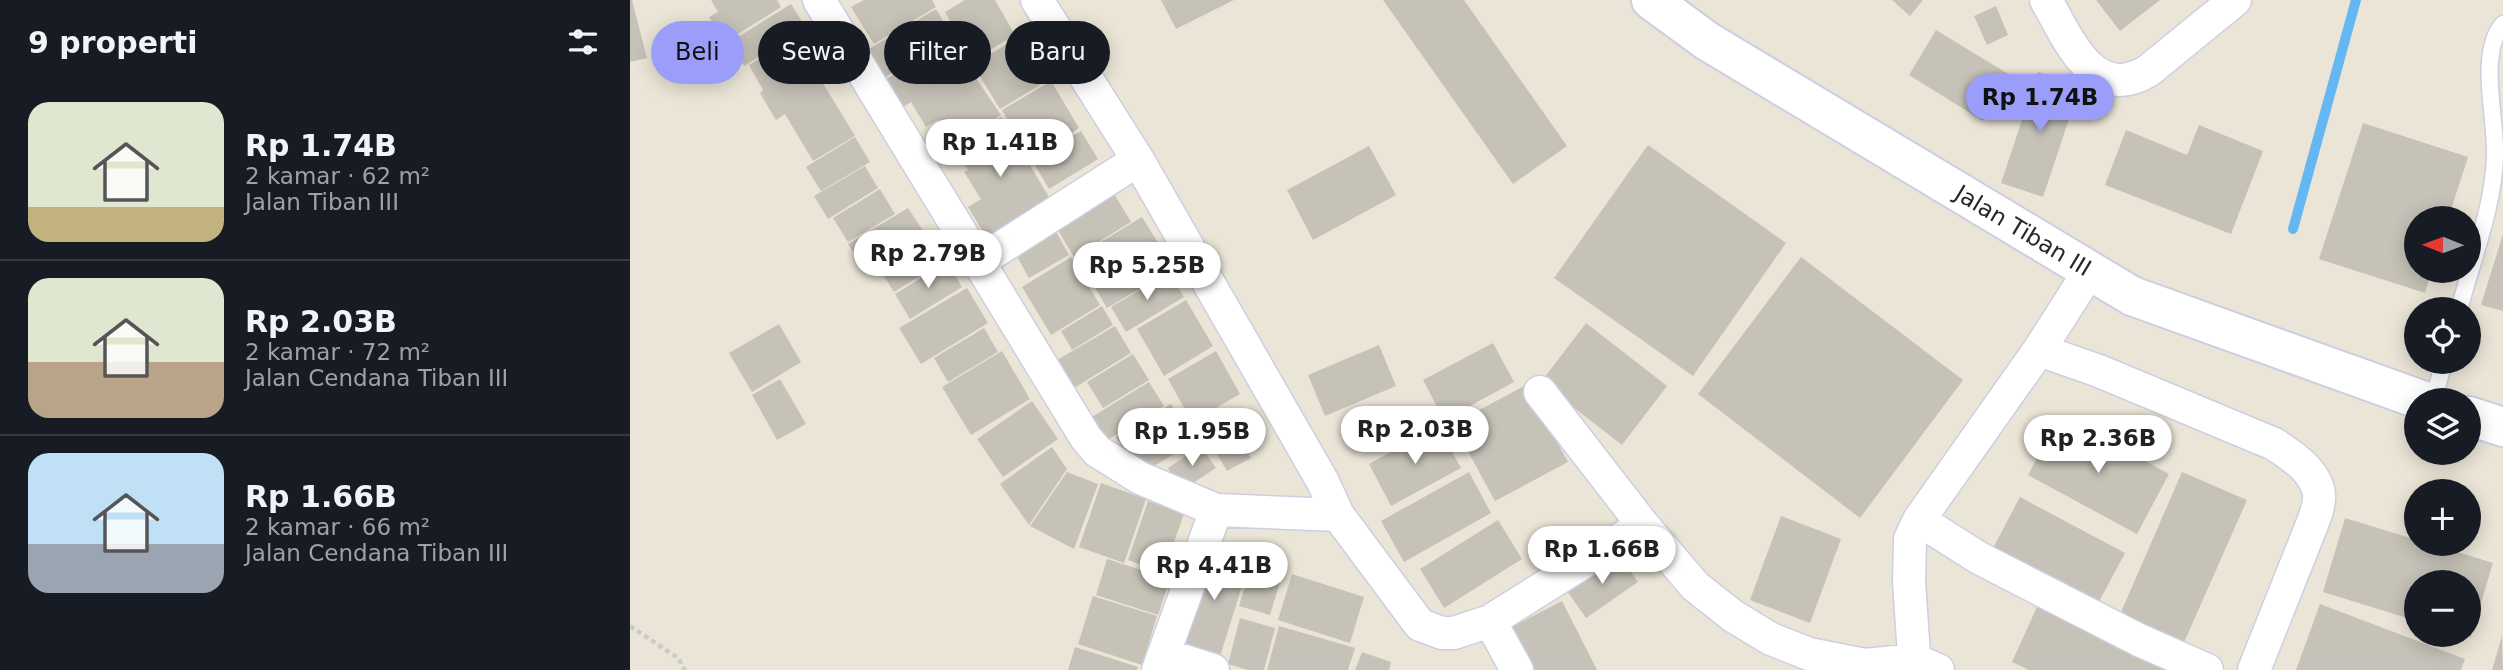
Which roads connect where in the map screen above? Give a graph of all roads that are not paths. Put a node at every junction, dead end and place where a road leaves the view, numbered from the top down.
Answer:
1 (819, 0) edge
2 (1037, 0) edge
3 (1651, 0) edge
4 (2046, 0) edge
5 (2235, 0) edge
6 (2503, 24) edge
7 (1138, 160) junction
8 (980, 261) junction
9 (2089, 272) junction
10 (2463, 297) edge
11 (2039, 350) junction
12 (1540, 392) dead end
13 (2404, 394) edge
14 (2481, 420) edge
15 (2503, 427) edge
16 (1216, 510) junction
17 (1338, 515) junction
18 (1919, 520) junction
19 (1643, 525) junction
20 (1490, 621) junction
21 (1162, 662) edge
22 (1864, 667) edge
23 (1923, 667) edge
24 (1213, 670) edge
25 (1517, 670) edge
26 (2207, 670) edge
27 (2255, 670) edge

1 - 8 street
2 - 7 street
3 - 9 street, Jalan Tiban III
4 - 5 street
6 - 10 lane
7 - 8 street
7 - 17 street
8 - 16 street
9 - 11 street
9 - 13 street, Jalan Tiban III
11 - 18 street
11 - 27 street
12 - 19 street
14 - 15 street
16 - 17 street
16 - 21 street
17 - 20 street
18 - 23 street
18 - 26 street
19 - 20 street
19 - 22 street
20 - 25 street
21 - 24 street
22 - 23 street

